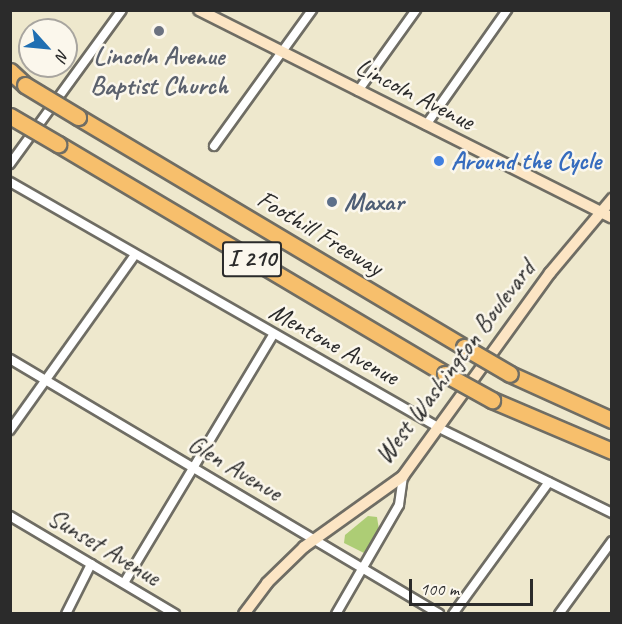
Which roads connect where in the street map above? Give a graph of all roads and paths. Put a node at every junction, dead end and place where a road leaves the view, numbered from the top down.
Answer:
1 (122, 10) edge
2 (199, 10) edge
3 (312, 10) edge
4 (416, 10) edge
5 (507, 10) edge
6 (282, 52) junction
7 (10, 71) edge
8 (10, 76) edge
9 (25, 85) junction
10 (358, 91) junction
11 (10, 116) edge
12 (426, 124) junction
13 (214, 146) dead end
14 (10, 164) edge
15 (10, 182) edge
16 (612, 199) edge
17 (600, 212) junction
18 (612, 218) edge
19 (135, 255) junction
20 (273, 335) junction
21 (10, 359) edge
22 (45, 379) junction
23 (612, 420) edge
24 (439, 428) junction
25 (10, 430) edge
26 (612, 451) edge
27 (192, 467) junction
28 (403, 476) junction
29 (549, 482) junction
30 (612, 513) edge
31 (10, 516) edge
32 (315, 539) junction
33 (612, 541) edge
34 (91, 564) junction
35 (363, 568) junction
36 (124, 583) junction
37 (66, 614) edge
38 (175, 614) edge
39 (244, 614) edge
40 (336, 614) edge
41 (439, 614) edge
42 (453, 614) edge
43 (559, 614) edge

1 - 14 street
2 - 6 main road, Lincoln Avenue
3 - 6 street
4 - 10 street
5 - 12 street
6 - 10 main road, Lincoln Avenue
6 - 13 street
7 - 9 highway
8 - 9 highway, Foothill Freeway / I 210
9 - 23 highway, Foothill Freeway / I 210, bridge
10 - 12 main road, Lincoln Avenue
11 - 26 highway, I 210, bridge
12 - 17 main road, Lincoln Avenue
15 - 19 street, Mentone Avenue
16 - 17 main road, West Washington Boulevard
17 - 18 main road, Lincoln Avenue
17 - 24 main road, West Washington Boulevard
19 - 20 street, Mentone Avenue
19 - 22 street
20 - 24 street, Mentone Avenue
20 - 27 street
21 - 22 street, Glen Avenue
22 - 25 street
22 - 27 street, Glen Avenue
24 - 28 main road, West Washington Boulevard
24 - 29 street, Mentone Avenue
27 - 32 street, Glen Avenue
27 - 36 street
28 - 32 main road, West Washington Boulevard
28 - 35 street
29 - 30 street, Mentone Avenue
29 - 42 street
31 - 34 street, Sunset Avenue
32 - 35 street, Glen Avenue
32 - 39 main road, West Washington Boulevard
33 - 43 street
34 - 36 street, Sunset Avenue
34 - 37 street
35 - 40 street
35 - 41 street, Glen Avenue
36 - 38 street, Sunset Avenue

